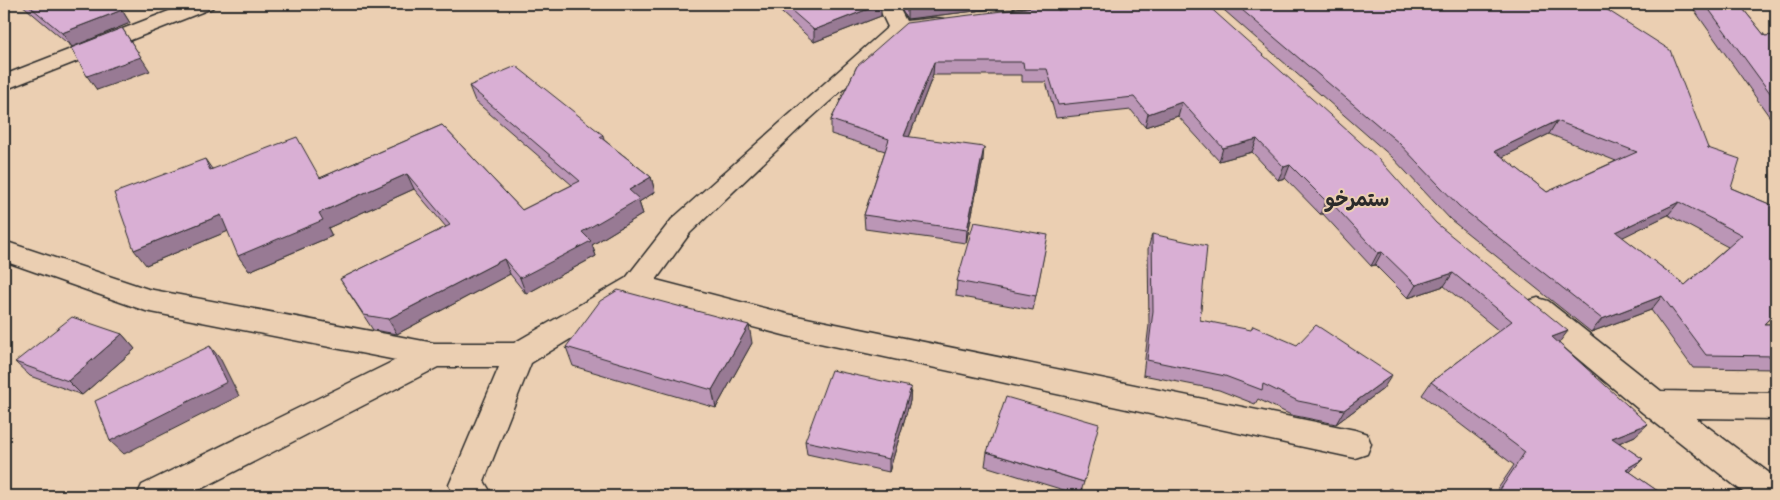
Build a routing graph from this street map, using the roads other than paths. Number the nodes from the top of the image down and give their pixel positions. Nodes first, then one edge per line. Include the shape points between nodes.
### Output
1 (205, 4) edge
2 (887, 4) edge
3 (1151, 4) edge
4 (1002, 15) edge
5 (956, 21) edge
6 (899, 28) junction
7 (4, 83) edge
8 (4, 251) edge
9 (636, 285) junction
10 (1516, 291) edge
11 (434, 355) junction
12 (520, 355) junction
13 (1654, 404) junction
14 (1776, 406) edge
15 (1355, 444) dead end
16 (154, 496) edge
17 (476, 496) edge
18 (1774, 496) edge

1 - 7 street
2 - 6 street
3 - 4 street
5 - 6 street
6 - 9 street via 681,226
8 - 11 street via 146,300
9 - 12 street
9 - 15 street via 786,325
10 - 13 street
11 - 12 street
11 - 16 street
12 - 17 street via 466,486
13 - 14 street
13 - 18 street

